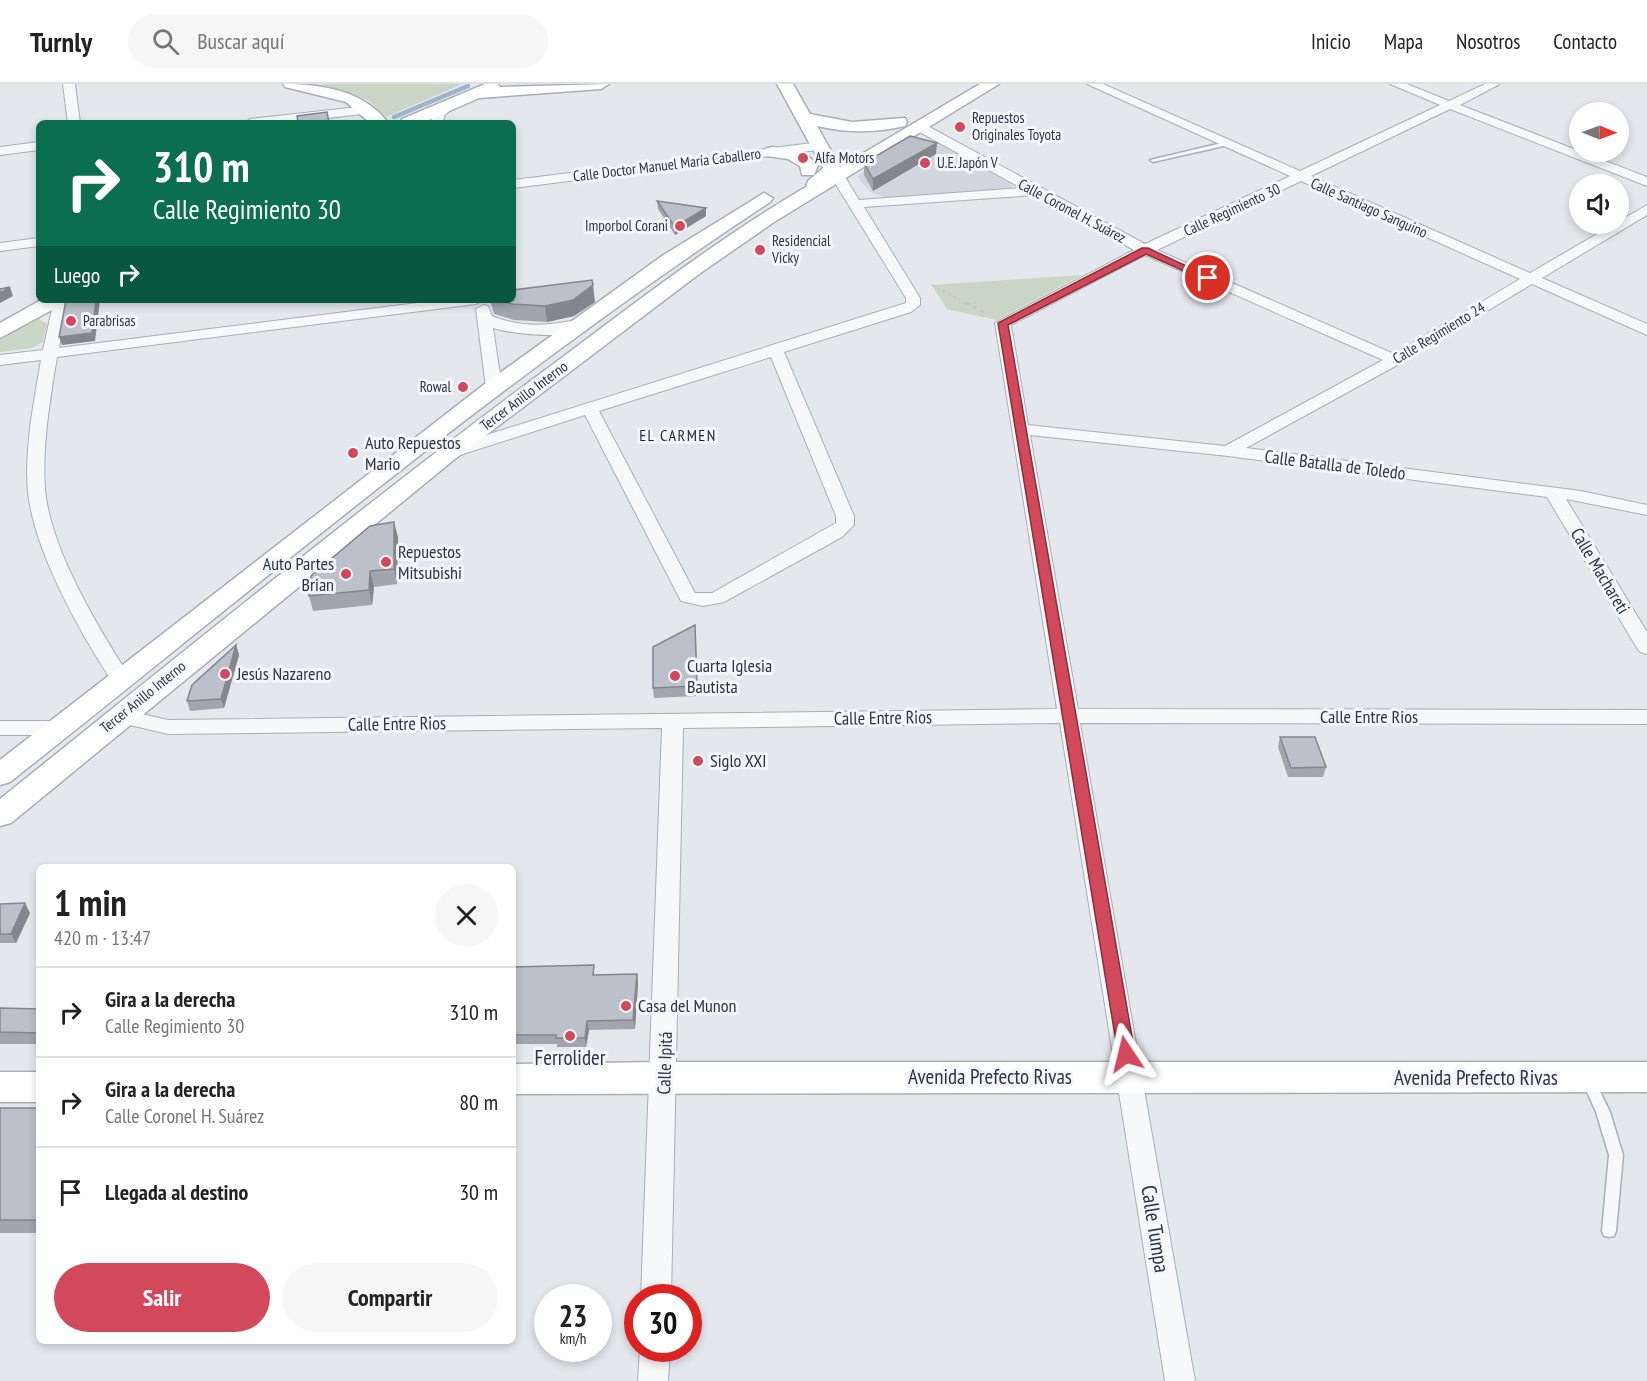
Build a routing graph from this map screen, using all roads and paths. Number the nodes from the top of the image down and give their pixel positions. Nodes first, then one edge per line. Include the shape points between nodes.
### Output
1 (69, 84) edge
2 (291, 84) edge
3 (601, 84) edge
4 (785, 84) edge
5 (962, 84) edge
6 (991, 84) edge
7 (1093, 84) edge
8 (1396, 84) edge
9 (1494, 84) edge
10 (490, 87) edge
11 (450, 104) junction
12 (1449, 105) junction
13 (367, 110) junction
14 (805, 118) junction
15 (74, 120) edge
16 (277, 120) edge
17 (377, 120) edge
18 (415, 120) edge
19 (437, 120) edge
20 (916, 122) junction
21 (1226, 144) junction
22 (36, 146) edge
23 (0, 151) edge
24 (773, 152) joint
25 (830, 159) junction
26 (1153, 160) dead end
27 (1300, 177) junction
28 (1647, 182) edge
29 (516, 184) edge
30 (1034, 191) junction
31 (855, 204) junction
32 (1647, 209) edge
33 (36, 242) edge
34 (0, 247) edge
35 (1145, 250) junction
36 (1530, 279) junction
37 (932, 285) dead end
38 (51, 303) edge
39 (60, 303) edge
40 (452, 303) edge
41 (482, 303) edge
42 (485, 319) junction
43 (1003, 323) junction
44 (581, 324) junction
45 (1647, 330) edge
46 (0, 332) edge
47 (776, 351) junction
48 (48, 354) junction
49 (0, 360) edge
50 (1395, 360) junction
51 (494, 388) junction
52 (590, 409) junction
53 (482, 428) junction
54 (1021, 429) junction
55 (505, 436) junction
56 (1228, 451) junction
57 (448, 453) junction
58 (373, 483) junction
59 (1553, 493) junction
60 (1647, 510) edge
61 (357, 525) junction
62 (287, 549) junction
63 (272, 594) junction
64 (1647, 648) edge
65 (121, 679) junction
66 (120, 716) junction
67 (1069, 716) junction
68 (1647, 717) edge
69 (673, 720) junction
70 (0, 728) edge
71 (58, 728) junction
72 (0, 776) edge
73 (0, 814) edge
74 (665, 1077) junction
75 (1130, 1077) junction
76 (1647, 1077) edge
77 (1587, 1078) junction
78 (516, 1079) edge
79 (0, 1087) edge
80 (36, 1087) edge
81 (1609, 1231) dead end
82 (657, 1284) edge
83 (654, 1362) edge
84 (653, 1381) edge
85 (1180, 1381) edge

1 - 15 street
2 - 13 main road via 344,96
3 - 10 main road
4 - 14 main road
5 - 20 main road, Tercer Anillo Interno
6 - 20 main road, Tercer Anillo Interno
7 - 21 street, Calle Santiago Sanguino
8 - 12 street
9 - 12 street, Calle Regimiento 30
10 - 11 main road
11 - 18 main road
11 - 19 street
12 - 27 street, Calle Regimiento 30
12 - 28 street
13 - 16 street
13 - 17 main road
14 - 20 main road via 855,128
14 - 25 main road
20 - 25 main road, Tercer Anillo Interno
20 - 30 street, Calle Coronel H. Suárez
21 - 26 lane
21 - 27 street, Calle Santiago Sanguino
22 - 23 street
24 - 25 main road via 786,153 809,165
24 - 29 street, Calle Doctor Manuel María Caballero
25 - 31 street
25 - 44 main road, Tercer Anillo Interno via 669,260
25 - 53 main road, Tercer Anillo Interno via 794,202 692,270
27 - 35 street, Calle Regimiento 30
27 - 36 street, Calle Santiago Sanguino
30 - 31 street
30 - 35 street, Calle Coronel H. Suárez
31 - 47 street via 913,298 913,305
32 - 36 street, Calle Regimiento 24
33 - 34 street
35 - 43 street, Calle Regimiento 30
35 - 50 street, Calle Coronel H. Suárez
36 - 45 street, Calle Santiago Sanguino
36 - 50 street, Calle Regimiento 24
37 - 43 path
38 - 46 main road
39 - 48 street
40 - 48 street
41 - 42 street
42 - 44 street via 518,330 550,330
42 - 51 street
43 - 54 street, Calle Tumpa
44 - 51 main road, Tercer Anillo Interno
47 - 52 street
47 - 52 street via 845,516 845,525 717,598 688,597
48 - 49 street
48 - 65 street via 37,496 52,544 106,659
50 - 56 street, Calle Regimiento 24
51 - 58 main road, Tercer Anillo Interno
52 - 55 street
53 - 55 street via 489,435
53 - 57 main road, Tercer Anillo Interno
54 - 56 street, Calle Batalla de Toledo
54 - 67 street, Calle Tumpa
55 - 57 street
56 - 59 street, Calle Batalla de Toledo
57 - 61 main road, Tercer Anillo Interno
58 - 61 main road via 346,516
58 - 62 main road, Tercer Anillo Interno
59 - 60 street, Calle Batalla de Toledo
59 - 64 street, Calle Machareti
61 - 63 main road, Tercer Anillo Interno
62 - 63 main road via 301,558
62 - 65 main road, Tercer Anillo Interno
63 - 66 main road, Tercer Anillo Interno
65 - 71 main road, Tercer Anillo Interno
66 - 69 street, Calle Entre Rios via 168,726
66 - 73 main road, Tercer Anillo Interno
67 - 68 street, Calle Entre Rios
67 - 69 street, Calle Entre Rios
67 - 75 street, Calle Tumpa
69 - 74 street, Calle Ipitá
70 - 71 street
71 - 72 main road, Tercer Anillo Interno
74 - 75 main road, Avenida Prefecto Rivas
74 - 78 main road, Avenida Prefecto Rivas
74 - 82 street, Calle Ipitá
75 - 77 main road, Avenida Prefecto Rivas
75 - 85 street, Calle Tumpa
76 - 77 main road, Avenida Prefecto Rivas
77 - 81 lane via 1604,1112 1616,1155
79 - 80 main road
83 - 84 street

